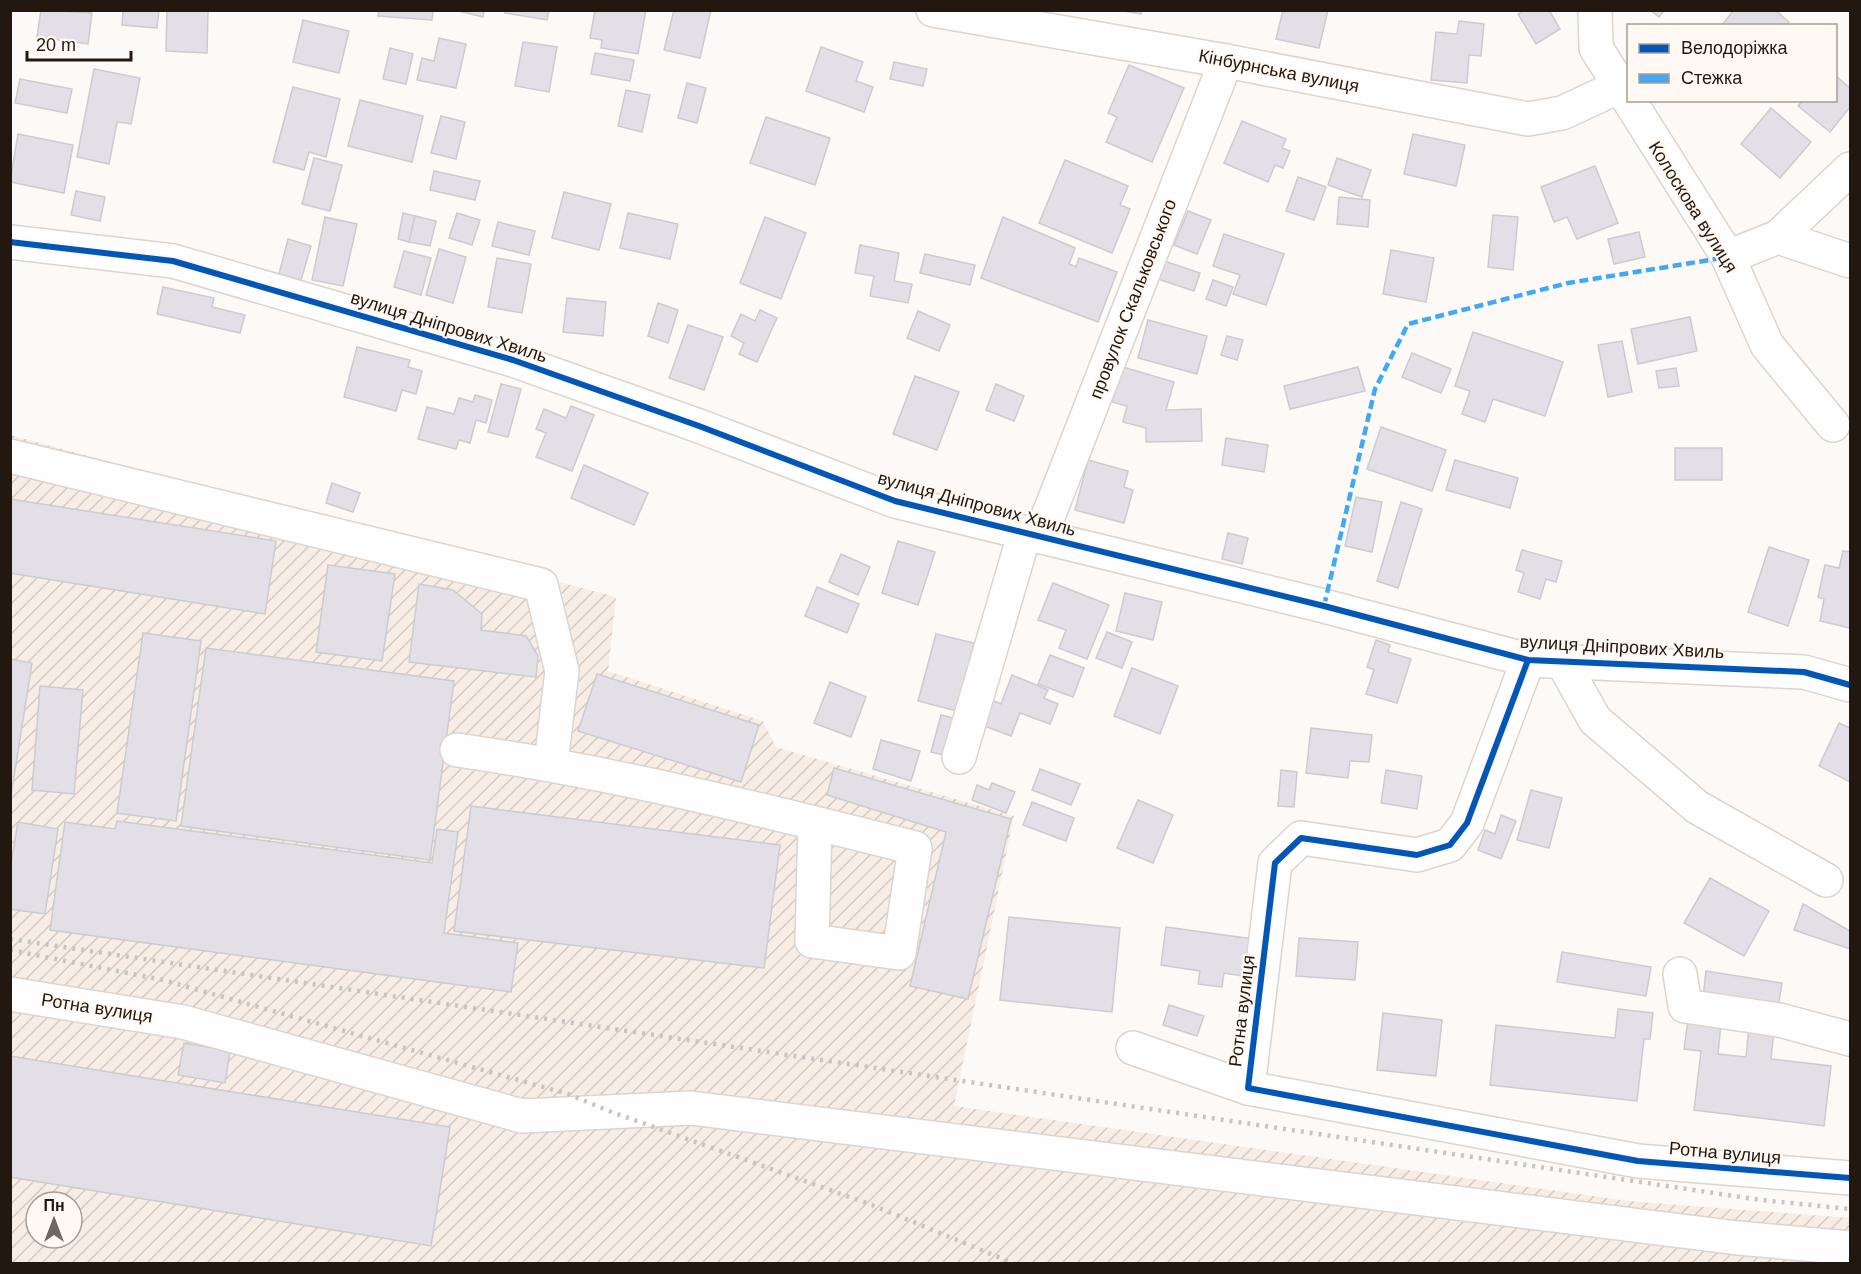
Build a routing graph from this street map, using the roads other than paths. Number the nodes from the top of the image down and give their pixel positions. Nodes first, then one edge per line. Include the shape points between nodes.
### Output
1 (933, 10) edge
2 (1595, 10) edge
3 (1226, 61) junction
4 (1618, 87) junction
5 (1627, 101) edge
6 (1628, 102) edge
7 (1851, 169) edge
8 (1778, 237) junction
9 (10, 242) edge
10 (1728, 257) junction
11 (1851, 261) edge
12 (1833, 425) dead end
13 (10, 456) edge
14 (1032, 535) junction
15 (1527, 660) junction
16 (1562, 662) junction
17 (1851, 685) edge
18 (457, 750) dead end
19 (959, 757) dead end
20 (551, 763) junction
21 (815, 823) junction
22 (1826, 880) dead end
23 (1680, 974) dead end
24 (10, 994) edge
25 (1851, 1039) edge
26 (1133, 1048) dead end
27 (1248, 1088) junction
28 (1851, 1178) edge
29 (1851, 1248) edge

1 - 3 street, Кінбурнська вулиця
2 - 4 street, Колоскова вулиця via 1596,48
3 - 4 street, Кінбурнська вулиця via 1527,119 1562,113
3 - 14 street, провулок Скальковського
4 - 5 street, Колоскова вулиця
6 - 10 street, Колоскова вулиця
7 - 8 street
8 - 10 street
8 - 11 street
9 - 14 street, вулиця Дніпрових Хвиль via 173,261 513,360 895,501
10 - 12 street, Колоскова вулиця via 1767,345
13 - 20 street via 541,585 562,671
14 - 15 street, вулиця Дніпрових Хвиль
14 - 19 street, провулок Скальковського
15 - 16 street, вулиця Дніпрових Хвиль
15 - 27 street, Ротна вулиця via 1467,823 1450,845 1418,855 1301,838 1275,863
16 - 17 street, вулиця Дніпрових Хвиль via 1804,672
16 - 22 street via 1595,720 1696,807
18 - 20 street
20 - 21 street
21 - 21 street via 915,848 898,953 812,941
23 - 25 street via 1685,1006 1779,1020
24 - 29 street, Ротна вулиця via 183,1022 522,1116 691,1108 1714,1235
26 - 27 street
27 - 28 street, Ротна вулиця via 1638,1161

